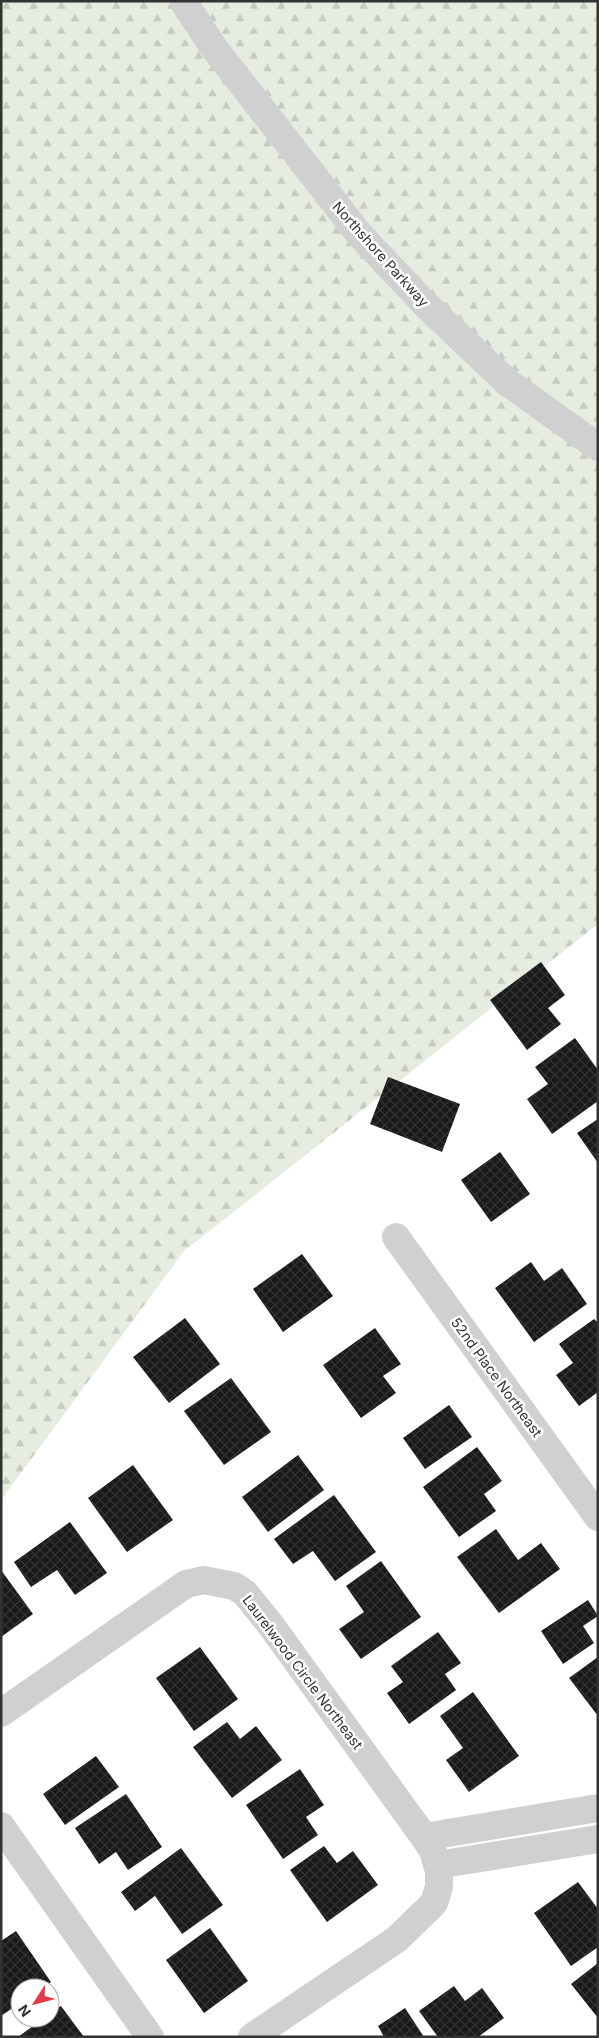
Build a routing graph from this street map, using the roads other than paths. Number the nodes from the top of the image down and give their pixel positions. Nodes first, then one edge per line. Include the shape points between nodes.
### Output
1 (183, 1) edge
2 (598, 447) edge
3 (396, 1237) dead end
4 (598, 1517) edge
5 (1, 1714) edge
6 (598, 1808) edge
7 (1, 1826) edge
8 (424, 1837) junction
9 (598, 1838) edge
10 (437, 1865) junction
11 (150, 2037) edge
12 (252, 2037) edge

1 - 2 street, Northshore Parkway via 214,48 359,234 426,306 507,382
3 - 4 street, 52nd Place Northeast
5 - 8 street, Laurelwood Circle Northeast via 186,1584 204,1580 234,1586 245,1593 270,1624
6 - 8 street
7 - 11 street
8 - 10 street, Laurelwood Circle Northeast
9 - 10 street
10 - 12 street, Laurelwood Circle Northeast via 439,1887 434,1904 397,1938

